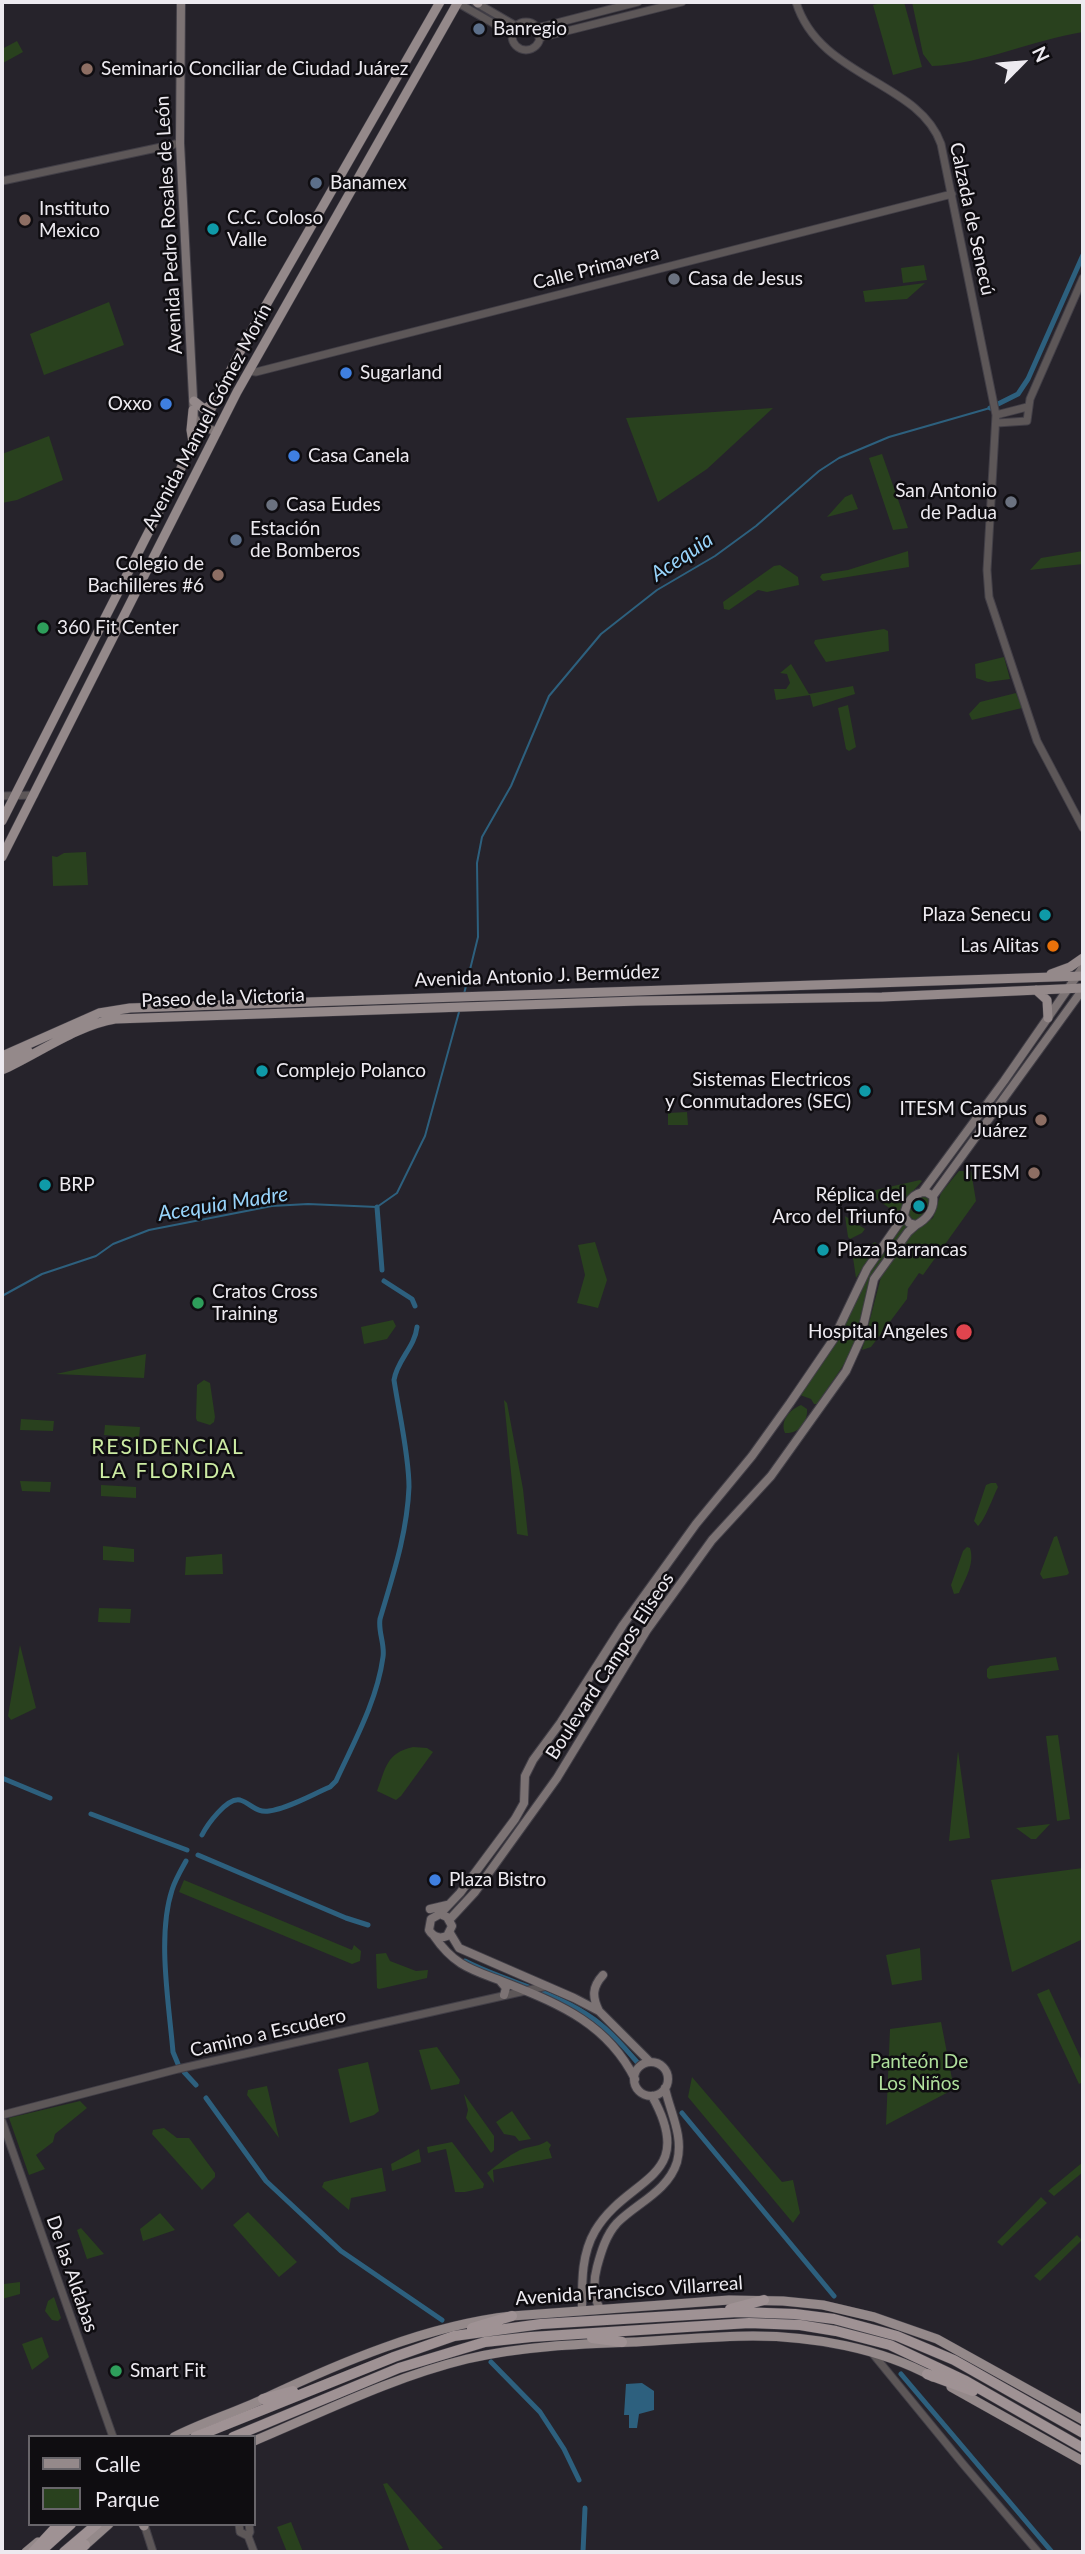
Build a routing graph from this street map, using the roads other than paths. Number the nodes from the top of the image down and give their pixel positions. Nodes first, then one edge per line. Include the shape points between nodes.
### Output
1 (181, 2) edge
2 (440, 2) edge
3 (458, 2) edge
4 (476, 2) edge
5 (637, 2) edge
6 (682, 2) edge
7 (796, 2) edge
8 (639, 12) junction
9 (569, 20) junction
10 (537, 28) junction
11 (514, 30) junction
12 (571, 30) junction
13 (540, 38) junction
14 (180, 143) junction
15 (2, 181) edge
16 (952, 194) junction
17 (316, 220) junction
18 (328, 232) junction
19 (307, 237) junction
20 (318, 249) junction
21 (1083, 278) edge
22 (249, 371) junction
23 (213, 404) junction
24 (193, 405) junction
25 (1027, 407) junction
26 (997, 419) junction
27 (202, 426) junction
28 (217, 432) junction
29 (194, 443) junction
30 (106, 615) junction
31 (118, 628) junction
32 (99, 631) junction
33 (110, 644) junction
34 (34, 795) junction
35 (2, 796) edge
36 (14, 797) junction
37 (2, 815) edge
38 (1083, 828) edge
39 (2, 857) edge
40 (1083, 958) edge
41 (1083, 967) edge
42 (1080, 976) edge
43 (1042, 977) junction
44 (792, 985) junction
45 (1069, 988) junction
46 (1083, 988) edge
47 (1035, 989) junction
48 (792, 998) junction
49 (461, 1008) joint
50 (1048, 1018) junction
51 (39, 1040) junction
52 (2, 1056) edge
53 (2, 1063) edge
54 (2, 1073) edge
55 (1009, 1074) junction
56 (1018, 1080) junction
57 (923, 1191) junction
58 (933, 1196) junction
59 (904, 1216) junction
60 (916, 1225) junction
61 (453, 1902) junction
62 (430, 1909) dead end
63 (440, 1914) junction
64 (450, 1919) junction
65 (450, 1933) junction
66 (434, 1936) junction
67 (603, 1975) dead end
68 (499, 1980) junction
69 (544, 1987) junction
70 (528, 1990) junction
71 (504, 1995) junction
72 (599, 2011) junction
73 (650, 2062) junction
74 (635, 2079) junction
75 (665, 2088) junction
76 (652, 2096) junction
77 (2, 2115) edge
78 (2, 2121) edge
79 (764, 2300) junction
80 (600, 2309) junction
81 (582, 2310) junction
82 (702, 2315) junction
83 (512, 2316) junction
84 (564, 2335) junction
85 (454, 2336) junction
86 (622, 2342) junction
87 (873, 2354) junction
88 (927, 2374) junction
89 (338, 2379) junction
90 (994, 2397) junction
91 (263, 2399) junction
92 (1083, 2420) edge
93 (1083, 2433) edge
94 (112, 2435) edge
95 (178, 2435) edge
96 (200, 2435) edge
97 (239, 2435) edge
98 (256, 2440) edge
99 (1083, 2448) edge
100 (1083, 2461) edge
101 (56, 2526) edge
102 (56, 2526) edge
103 (69, 2526) edge
104 (95, 2526) edge
105 (107, 2526) edge
106 (144, 2526) edge
107 (239, 2526) edge
108 (249, 2526) edge
109 (247, 2536) junction
110 (79, 2550) edge
111 (26, 2552) edge
112 (33, 2552) edge
113 (40, 2552) edge
114 (64, 2552) edge
115 (153, 2552) edge
116 (254, 2552) edge
117 (1038, 2552) edge

1 - 14 main road, Avenida Pedro Rosales de León
2 - 17 main road, Avenida Manuel Gómez Morín
3 - 11 street
3 - 18 main road, Avenida Manuel Gómez Morín
4 - 11 street
5 - 8 street
5 - 9 street
6 - 8 street
7 - 16 street, Calzada de Senecú via 820,43 933,125
8 - 12 street
9 - 10 street
9 - 12 street
10 - 11 street via 527,22
10 - 13 street
11 - 13 street via 515,45 523,49 534,47
12 - 13 street
14 - 15 street
14 - 24 main road, Avenida Pedro Rosales de León
16 - 22 street, Calle Primavera
16 - 26 street, Calzada de Senecú
17 - 18 main road via 318,231
17 - 19 main road, Avenida Manuel Gómez Morín
18 - 20 main road, Avenida Manuel Gómez Morín
19 - 20 main road
19 - 23 main road, Avenida Manuel Gómez Morín
20 - 22 main road, Avenida Manuel Gómez Morín
21 - 25 street
22 - 28 main road, Avenida Manuel Gómez Morín
23 - 24 main road
23 - 27 main road, Avenida Manuel Gómez Morín
24 - 27 main road, Avenida Pedro Rosales de León via 195,420
24 - 29 main road
25 - 26 street
25 - 26 street via 1027,421
26 - 38 street, Calzada de Senecú via 987,559 989,597 1037,741
27 - 28 main road
27 - 29 main road, Avenida Manuel Gómez Morín
28 - 31 main road, Avenida Manuel Gómez Morín
29 - 30 main road, Avenida Manuel Gómez Morín
30 - 31 main road via 111,626
30 - 32 main road, Avenida Manuel Gómez Morín
31 - 33 main road, Avenida Manuel Gómez Morín
32 - 33 main road
32 - 36 main road, Avenida Manuel Gómez Morín
33 - 34 main road, Avenida Manuel Gómez Morín
34 - 36 street
34 - 39 main road, Avenida Manuel Gómez Morín
35 - 36 street
36 - 37 main road, Avenida Manuel Gómez Morín
40 - 43 main road
41 - 42 main road
42 - 43 main road, Avenida Antonio J. Bermúdez
42 - 45 main road
43 - 44 main road, Avenida Antonio J. Bermúdez
44 - 48 main road
44 - 51 main road, Avenida Antonio J. Bermúdez via 115,1009
45 - 46 main road, Avenida Antonio J. Bermúdez
45 - 47 main road, Avenida Antonio J. Bermúdez
45 - 50 main road
46 - 56 main road
47 - 48 main road, Avenida Antonio J. Bermúdez
47 - 50 main road via 1047,1000
48 - 49 main road, Avenida Antonio J. Bermúdez
49 - 54 main road, Paseo de la Victoria via 109,1020
50 - 55 main road
51 - 52 main road, Avenida Antonio J. Bermúdez
51 - 53 main road via 30,1050
55 - 56 main road
55 - 57 main road
56 - 58 main road
57 - 58 main road
57 - 59 main road via 909,1201
58 - 60 main road via 932,1209
59 - 60 main road
59 - 61 main road, Boulevard Campos Eliseos via 867,1269 836,1335 774,1426 623,1625 529,1766 524,1803
60 - 64 main road, Boulevard Campos Eliseos via 874,1279 858,1348 846,1371 771,1476 712,1540 647,1630 557,1778 475,1892
61 - 62 main road
61 - 63 main road, Boulevard Campos Eliseos
63 - 64 main road
63 - 66 main road via 429,1923
64 - 65 main road
65 - 66 main road
65 - 69 main road via 459,1948
66 - 68 main road via 453,1960
67 - 72 main road via 593,1991
68 - 70 main road
68 - 71 main road via 506,1988
69 - 70 street, Camino a Escudero
69 - 72 main road
70 - 71 street, Camino a Escudero
70 - 74 main road via 599,2030
71 - 77 street, Camino a Escudero via 178,2069
72 - 73 main road
73 - 74 main road via 639,2068
73 - 75 main road via 665,2071
74 - 76 main road via 639,2091
75 - 76 main road
75 - 80 main road via 679,2143 676,2165 667,2181 617,2223 606,2239 594,2284
76 - 81 main road via 666,2128 667,2152 654,2175 595,2231 585,2259
78 - 94 street, De las Aldabas
79 - 80 main road, Avenida Francisco Villarreal
79 - 82 highway
79 - 92 main road, Avenida Francisco Villarreal via 841,2308 912,2329 954,2347
80 - 81 main road, Avenida Francisco Villarreal
81 - 83 main road, Avenida Francisco Villarreal
82 - 85 highway, Avenida Francisco Villarreal via 541,2324
82 - 93 highway, Avenida Francisco Villarreal via 795,2314 888,2333 954,2360
83 - 85 highway
83 - 91 main road, Avenida Francisco Villarreal via 479,2320 403,2342
84 - 86 highway
84 - 90 highway, Avenida Francisco Villarreal via 731,2323 800,2325 890,2345
84 - 97 highway, Avenida Francisco Villarreal via 500,2340 432,2356
85 - 89 highway, Avenida Francisco Villarreal
86 - 87 main road via 766,2336
86 - 98 main road via 466,2359 360,2396
87 - 88 main road
87 - 117 street
88 - 90 highway
88 - 100 main road
89 - 91 highway
89 - 96 highway, Avenida Francisco Villarreal
90 - 99 highway, Avenida Francisco Villarreal
91 - 95 main road, Avenida Francisco Villarreal
101 - 111 main road
102 - 112 highway
103 - 113 highway
104 - 114 highway
105 - 110 main road
106 - 115 street
107 - 109 street via 241,2534
108 - 109 street
109 - 116 street

